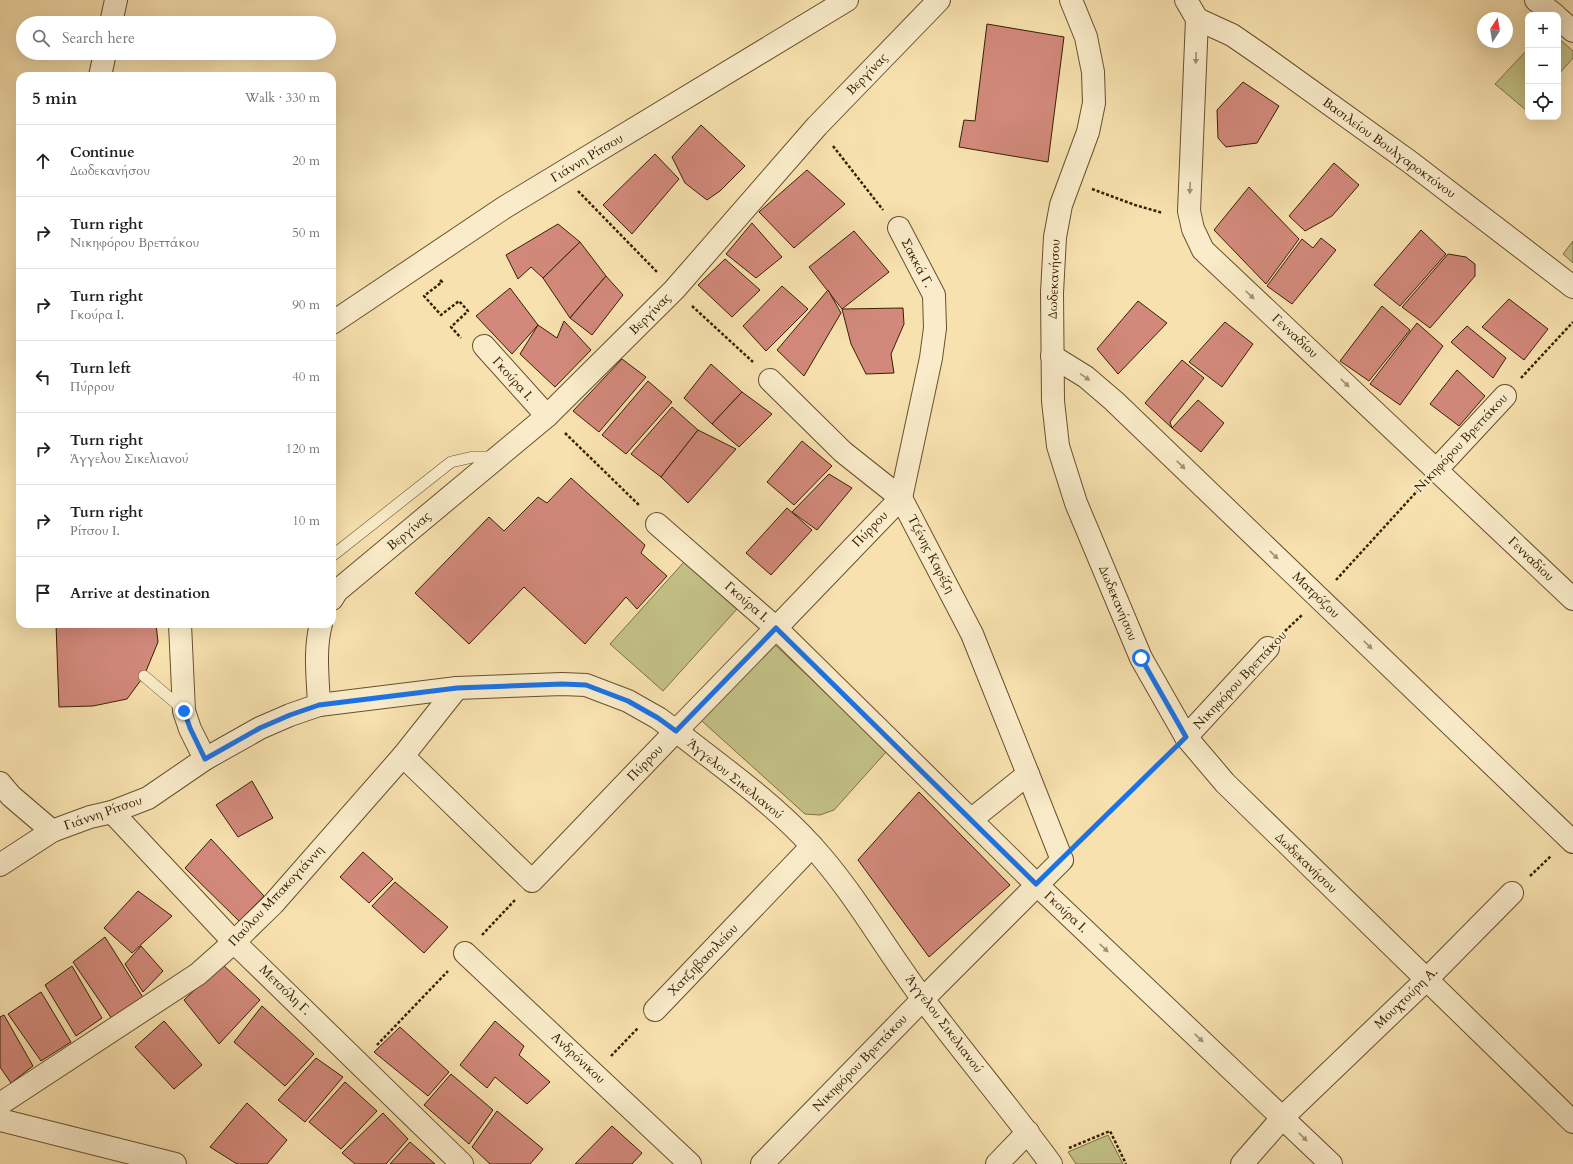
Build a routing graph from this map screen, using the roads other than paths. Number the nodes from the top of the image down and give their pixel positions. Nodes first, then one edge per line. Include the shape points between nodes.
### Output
1 (116, 0) edge
2 (847, 0) edge
3 (939, 0) edge
4 (1072, 0) edge
5 (1186, 0) edge
6 (1536, 0) edge
7 (1551, 12) edge
8 (113, 16) edge
9 (1197, 19) junction
10 (1561, 21) edge
11 (1573, 31) edge
12 (103, 60) edge
13 (101, 72) edge
14 (899, 228) road end
15 (1573, 287) edge
16 (336, 320) edge
17 (484, 346) road end
18 (1052, 356) junction
19 (770, 380) dead end
20 (1505, 396) road end
21 (547, 416) junction
22 (497, 457) junction
23 (1437, 469) junction
24 (901, 498) junction
25 (658, 524) road end
26 (336, 553) edge
27 (336, 593) edge
28 (1573, 599) edge
29 (180, 628) edge
30 (317, 628) edge
31 (776, 628) junction
32 (1268, 648) road end
33 (144, 676) dead end
34 (457, 688) junction
35 (319, 705) junction
36 (184, 711) junction
37 (676, 731) junction
38 (1186, 737) junction
39 (403, 756) junction
40 (205, 759) junction
41 (1028, 774) junction
42 (0, 783) edge
43 (112, 812) junction
44 (972, 819) junction
45 (52, 830) junction
46 (1572, 838) edge
47 (812, 846) junction
48 (1062, 860) joint
49 (0, 864) edge
50 (1036, 884) junction
51 (1512, 893) road end
52 (234, 942) junction
53 (465, 953) dead end
54 (1426, 980) junction
55 (923, 999) junction
56 (655, 1010) road end
57 (0, 1104) edge
58 (1283, 1117) junction
59 (0, 1120) edge
60 (1573, 1122) edge
61 (1028, 1132) junction
62 (1049, 1161) edge
63 (175, 1164) edge
64 (462, 1164) edge
65 (690, 1164) edge
66 (762, 1164) edge
67 (997, 1164) edge
68 (1242, 1164) edge
69 (1331, 1164) edge

1 - 8 street
2 - 16 street, Γιάννη Ρίτσου via 505,207
3 - 21 street, Βεργίνας via 818,126 674,290
4 - 18 street, Δωδεκανήσου via 1086,37 1093,72 1094,103 1088,132 1061,205 1055,236
5 - 9 street
6 - 7 street
9 - 15 street, Βασιλείου Βουλγαροκτόνου via 1232,34 1264,56 1410,162
9 -> 23 street, Γενναδίου via 1189,211 1193,229 1203,250
10 - 11 street
12 - 13 street
14 - 24 street, Σακκά Γ. via 934,295 935,328
17 - 21 street, Γκούρα Ι.
18 - 38 street, Δωδεκανήσου via 1058,446 1076,502 1141,658
18 -> 46 street, Ματρόζου via 1086,376 1114,401
19 - 24 street, Τζένης Καρέζη via 843,452
20 - 23 street, Νικηφόρου Βρεττάκου
21 - 22 street, Βεργίνας
22 - 26 lane via 473,457 452,462
22 - 27 street, Βεργίνας
23 - 28 street, Γενναδίου
24 - 31 street, Πύρρου
24 - 41 street, Τζένης Καρέζη via 972,634
25 - 31 street, Γκούρα Ι.
29 - 36 street
30 - 35 street
31 - 37 street, Πύρρου
31 - 44 street, Γκούρα Ι.
32 - 38 street, Νικηφόρου Βρεττάκου
33 - 36 lane
34 - 35 street, Άγγελου Σικελιανού
34 - 37 street, Άγγελου Σικελιανού via 586,685 628,701
34 - 39 street, Παύλου Μπακογιάννη
35 - 40 street, Άγγελου Σικελιανού via 260,728
36 - 40 street
37 - 39 street, Πύρρου via 532,882
37 - 47 street, Άγγελου Σικελιανού via 789,823
38 - 54 street, Δωδεκανήσου via 1224,783
39 - 52 street, Παύλου Μπακογιάννη via 273,904
40 - 43 street, Γιάννη Ρίτσου via 148,798
41 - 44 street
41 - 48 street, Τζένης Καρέζη
42 - 45 street via 10,796
43 - 45 street, Γιάννη Ρίτσου
43 - 52 street, Μετσόλη Γ.
44 - 50 street, Γκούρα Ι.
45 - 49 street, Γιάννη Ρίτσου
47 - 55 street, Άγγελου Σικελιανού via 852,896
47 - 56 street, Χατζηβασιλείου
48 - 50 street, Νικηφόρου Βρεττάκου
50 - 55 street, Νικηφόρου Βρεττάκου
50 -> 58 street, Γκούρα Ι.
51 - 54 street, Μουχτούρη Α.
52 - 57 street, Παύλου Μπακογιάννη via 198,974
52 - 64 street, Μετσόλη Γ.
53 - 65 street, Ανδρόνικου
54 - 58 street, Μουχτούρη Α.
54 - 60 street, Δωδεκανήσου
55 - 61 street, Άγγελου Σικελιανού
55 - 66 street, Νικηφόρου Βρεττάκου
58 - 68 street, Μουχτούρη Α.
58 -> 69 street, Γκούρα Ι.
59 - 63 street
61 - 62 street, Άγγελου Σικελιανού
61 - 67 street

